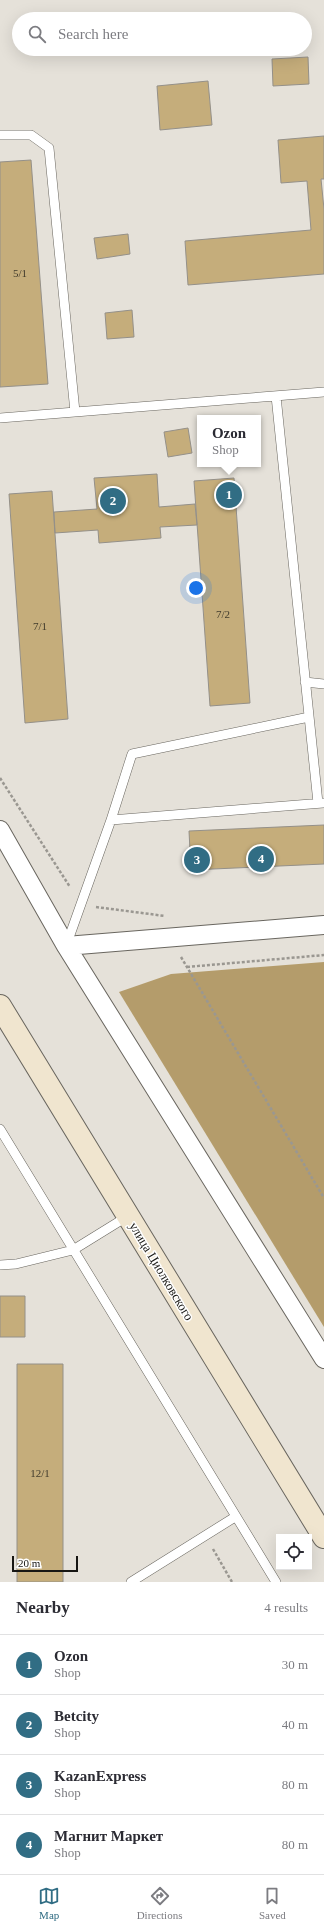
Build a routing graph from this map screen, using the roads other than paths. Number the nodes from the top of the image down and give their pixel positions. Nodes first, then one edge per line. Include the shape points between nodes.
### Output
1 (0, 135) edge
2 (324, 392) edge
3 (276, 396) junction
4 (75, 412) junction
5 (0, 418) edge
6 (305, 682) junction
7 (324, 684) edge
8 (309, 717) junction
9 (321, 803) edge
10 (111, 820) junction
11 (0, 830) edge
12 (324, 925) edge
13 (66, 946) junction
14 (0, 1006) edge
15 (0, 1129) edge
16 (128, 1216) junction
17 (73, 1250) junction
18 (0, 1265) edge
19 (324, 1359) edge
20 (235, 1516) junction
21 (324, 1536) edge
22 (131, 1582) edge
23 (276, 1582) edge

1 - 4 lane via 31,135 49,148
2 - 3 lane
3 - 4 lane
3 - 6 lane
4 - 5 lane
6 - 7 lane
6 - 8 lane
8 - 9 lane
8 - 10 lane via 132,754
9 - 10 lane
10 - 13 lane
11 - 13 street
12 - 13 street
13 - 19 street
14 - 16 main road, улица Циолковского
15 - 17 lane
16 - 17 lane
16 - 21 main road, улица Циолковского
17 - 18 lane via 16,1264
17 - 20 lane
20 - 22 lane
20 - 23 lane

